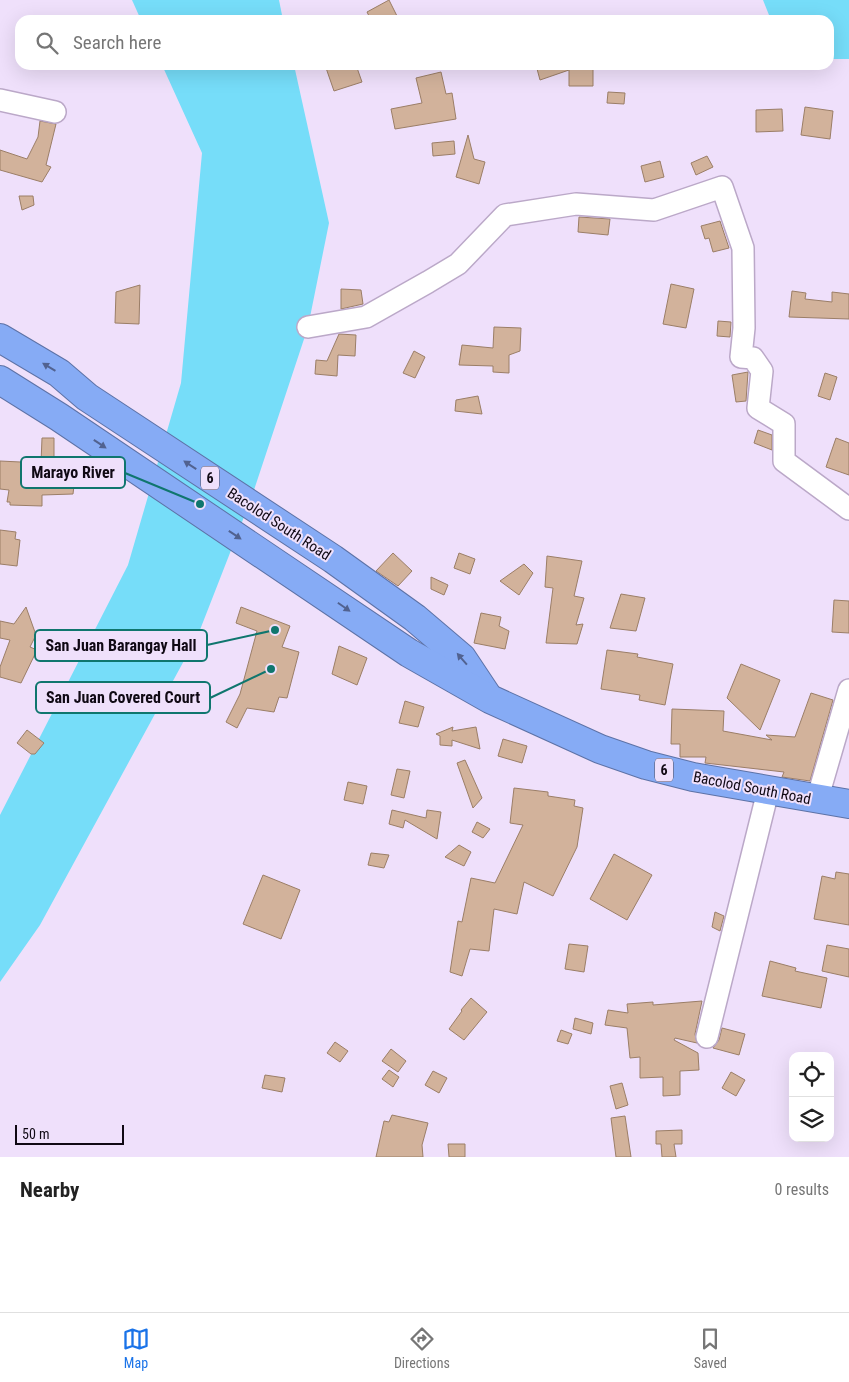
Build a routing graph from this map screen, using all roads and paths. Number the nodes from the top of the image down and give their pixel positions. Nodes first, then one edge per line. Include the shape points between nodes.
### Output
1 (0, 100) edge
2 (55, 112) dead end
3 (308, 327) dead end
4 (0, 338) edge
5 (0, 380) edge
6 (849, 510) edge
7 (849, 690) edge
8 (490, 699) junction
9 (768, 791) junction
10 (817, 800) junction
11 (849, 804) edge
12 (708, 1038) dead end

1 - 2 street
3 - 6 street via 366,317 428,282 458,264 504,215 576,204 654,210 722,187 743,248 741,357 753,358 762,371 758,408 784,424 784,461
8 -> 4 highway, Bacolod South Road / 6 via 462,658 415,618 333,559 87,398 59,373
5 -> 8 highway, Bacolod South Road / 6 via 409,653
7 - 10 street
8 - 9 highway, Bacolod South Road / 6 via 600,749 646,766
9 - 10 highway, Bacolod South Road / 6
9 - 12 street
10 - 11 highway, Bacolod South Road / 6

